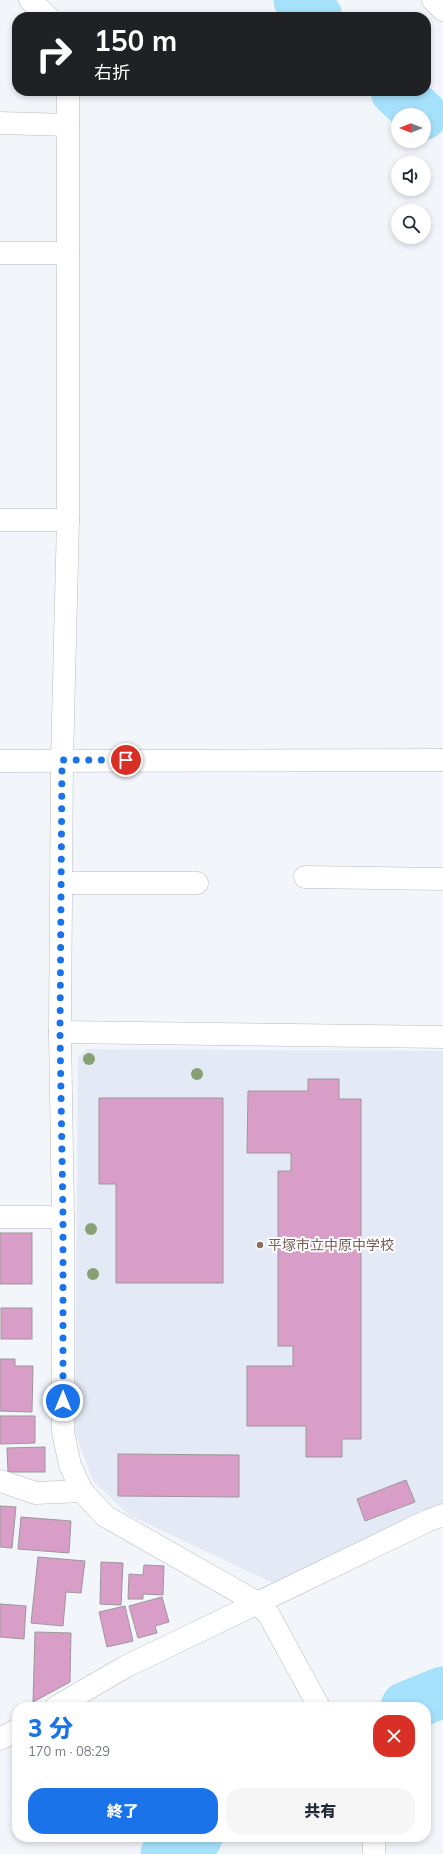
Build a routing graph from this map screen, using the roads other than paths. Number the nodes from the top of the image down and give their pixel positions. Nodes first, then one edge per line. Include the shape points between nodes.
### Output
1 (30, 0) edge
2 (48, 0) edge
3 (433, 0) edge
4 (443, 10) edge
5 (43, 12) edge
6 (54, 12) edge
7 (68, 96) edge
8 (0, 123) edge
9 (68, 125) junction
10 (0, 253) edge
11 (68, 253) junction
12 (0, 520) edge
13 (68, 520) junction
14 (0, 760) edge
15 (62, 760) junction
16 (443, 760) edge
17 (305, 877) dead end
18 (443, 879) edge
19 (62, 883) junction
20 (197, 883) dead end
21 (60, 1032) junction
22 (443, 1037) edge
23 (0, 1217) edge
24 (63, 1217) junction
25 (0, 1481) edge
26 (82, 1491) junction
27 (443, 1516) edge
28 (264, 1609) junction
29 (65, 1702) edge
30 (316, 1702) edge
31 (12, 1733) edge
32 (0, 1739) edge
33 (374, 1842) edge
34 (374, 1854) edge

1 - 5 street
2 - 6 street
3 - 4 street
7 - 9 street
8 - 9 street
9 - 11 street
10 - 11 street
11 - 13 street
12 - 13 street
13 - 15 street
14 - 15 street
15 - 16 street
15 - 19 street
17 - 18 street
19 - 20 street
19 - 21 street
21 - 22 street
21 - 24 street
23 - 24 street
24 - 26 street via 63,1432 70,1465
25 - 26 street via 36,1493
26 - 28 street via 105,1516
27 - 28 street via 427,1521
28 - 29 street via 125,1667
28 - 30 street
31 - 32 street
33 - 34 street

